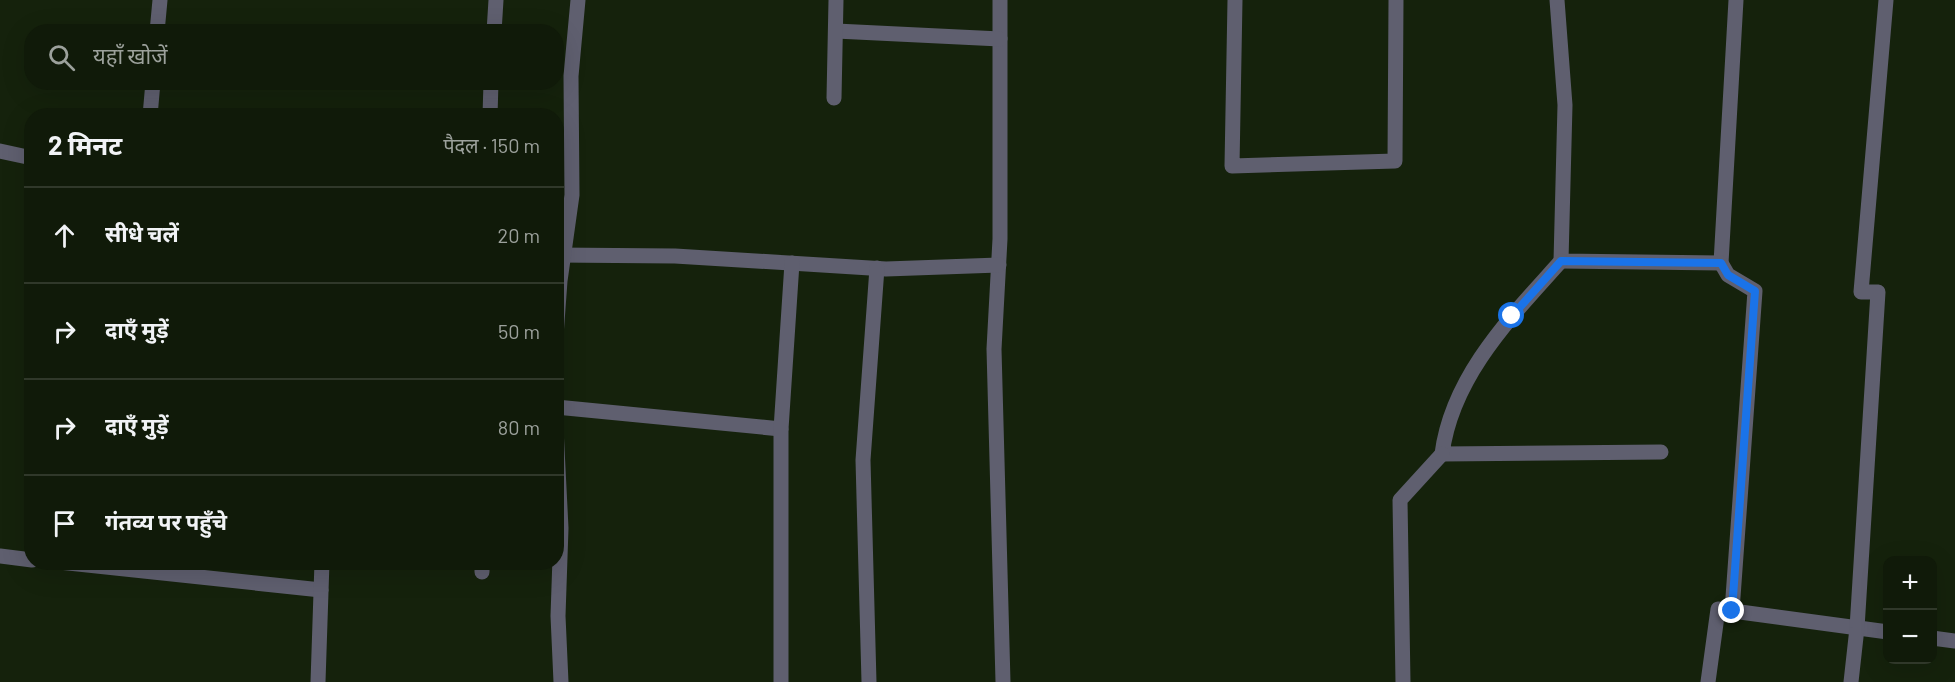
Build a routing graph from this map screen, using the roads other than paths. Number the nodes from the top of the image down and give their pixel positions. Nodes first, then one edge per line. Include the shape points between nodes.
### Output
1 (160, 0) edge
2 (496, 0) edge
3 (578, 0) edge
4 (836, 0) edge
5 (1000, 0) edge
6 (1235, 0) edge
7 (1396, 0) edge
8 (1557, 0) edge
9 (1736, 0) edge
10 (1886, 0) edge
11 (158, 24) edge
12 (494, 24) edge
13 (836, 30) junction
14 (1000, 39) junction
15 (152, 90) edge
16 (491, 90) edge
17 (834, 98) dead end
18 (151, 108) edge
19 (489, 108) edge
20 (0, 151) edge
21 (24, 156) edge
22 (564, 237) edge
23 (564, 255) edge
24 (1561, 261) junction
25 (792, 263) junction
26 (1721, 263) junction
27 (999, 265) junction
28 (877, 268) junction
29 (564, 408) edge
30 (781, 429) junction
31 (1661, 452) dead end
32 (1442, 454) junction
33 (0, 556) edge
34 (24, 559) edge
35 (134, 570) edge
36 (322, 570) edge
37 (560, 570) edge
38 (321, 590) junction
39 (1732, 611) junction
40 (1857, 628) junction
41 (1883, 631) edge
42 (1937, 639) edge
43 (1955, 641) edge
44 (318, 682) edge
45 (561, 682) edge
46 (782, 682) edge
47 (869, 682) edge
48 (1003, 682) edge
49 (1403, 682) edge
50 (1708, 682) edge
51 (1851, 682) edge

1 - 11 street
2 - 12 street
3 - 22 street via 571,76 573,195
4 - 13 street
5 - 14 street
6 - 7 street via 1232,166 1395,161
8 - 24 street via 1565,105
9 - 26 street
10 - 40 street via 1861,292 1878,292
13 - 14 street
13 - 17 street
14 - 27 street
15 - 18 street
16 - 19 street
20 - 21 street
23 - 25 street
24 - 26 street
24 - 32 street via 1512,316 1472,370 1448,418
25 - 28 street
25 - 30 street
26 - 39 street via 1728,275 1755,291
27 - 28 street
27 - 48 street via 994,349
28 - 47 street via 863,460
29 - 30 street
30 - 46 street
31 - 32 street
32 - 49 street via 1401,500
33 - 34 street
35 - 38 street
36 - 38 street
37 - 45 street
38 - 44 street
39 - 40 street
39 - 50 street via 1718,609
40 - 41 street
40 - 51 street
42 - 43 street

